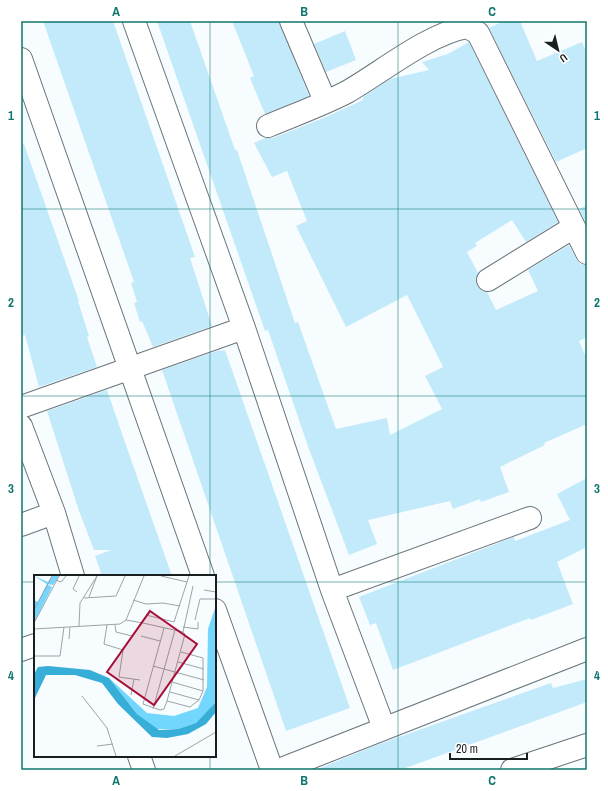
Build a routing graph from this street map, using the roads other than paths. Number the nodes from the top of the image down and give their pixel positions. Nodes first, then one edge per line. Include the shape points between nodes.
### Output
1 (134, 21) edge
2 (291, 21) edge
3 (21, 59) edge
4 (325, 101) junction
5 (268, 126) dead end
6 (574, 228) junction
7 (587, 252) edge
8 (488, 280) dead end
9 (244, 328) junction
10 (129, 369) junction
11 (21, 407) edge
12 (21, 426) edge
13 (54, 513) junction
14 (530, 518) dead end
15 (21, 525) edge
16 (73, 575) edge
17 (203, 575) edge
18 (332, 590) junction
19 (216, 613) edge
20 (34, 645) edge
21 (587, 649) edge
22 (21, 650) edge
23 (384, 728) junction
24 (587, 745) edge
25 (139, 757) edge
26 (144, 770) edge
27 (272, 770) edge
28 (279, 770) edge
29 (512, 770) edge

1 - 9 street
2 - 4 street
3 - 10 street
4 - 5 street
4 - 6 street via 346,92 406,54 467,26 478,33
6 - 7 street
6 - 8 street
9 - 10 street
9 - 18 street
10 - 11 street
10 - 17 street
12 - 13 street
13 - 15 street
13 - 16 street
14 - 18 street
18 - 23 street
19 - 27 street
20 - 22 street
21 - 23 street
23 - 28 street
24 - 29 street
25 - 26 street

